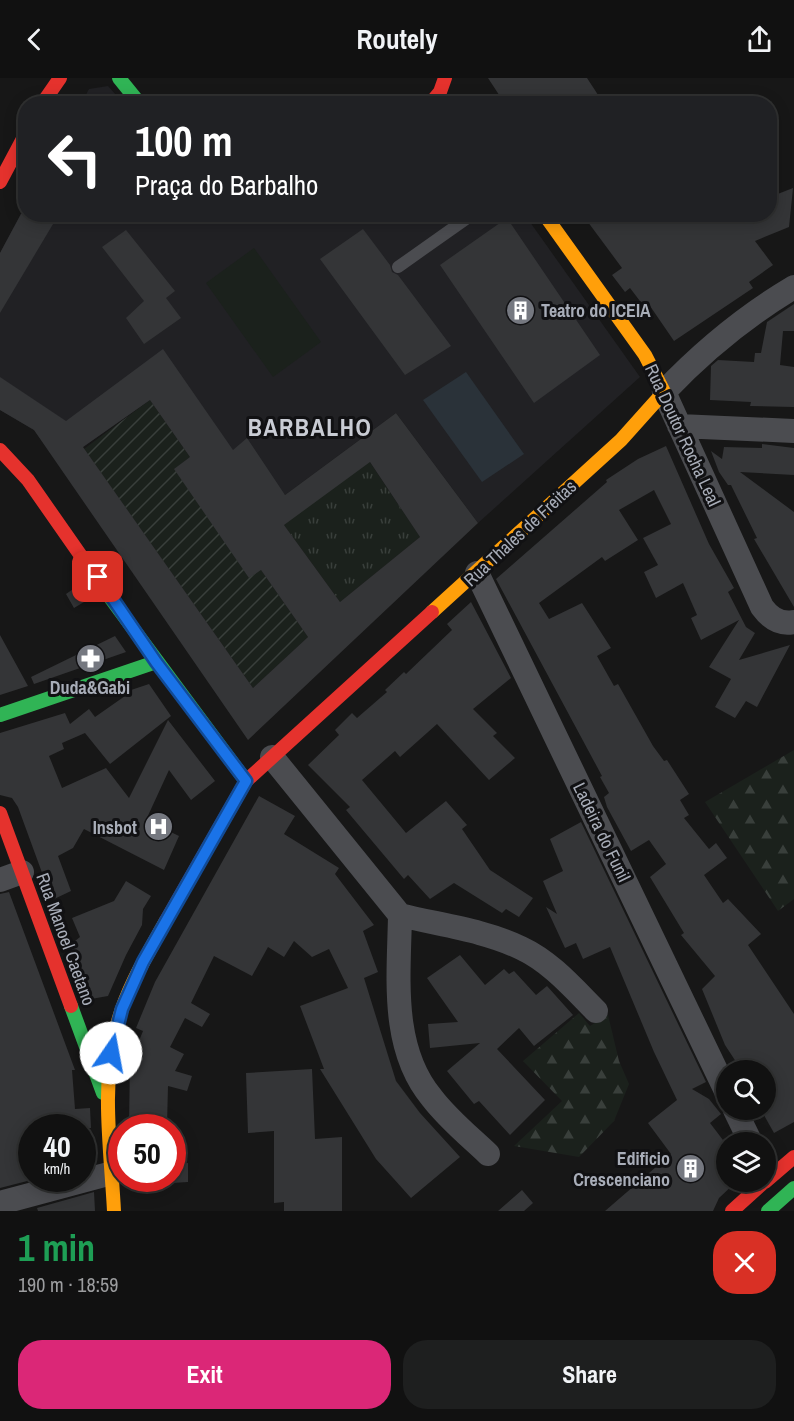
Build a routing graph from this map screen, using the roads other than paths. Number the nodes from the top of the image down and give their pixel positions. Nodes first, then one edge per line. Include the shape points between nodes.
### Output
1 (60, 78) edge
2 (119, 78) edge
3 (445, 78) edge
4 (440, 92) junction
5 (48, 96) edge
6 (134, 96) edge
7 (437, 96) edge
8 (447, 96) edge
9 (18, 148) edge
10 (0, 182) edge
11 (462, 222) edge
12 (550, 222) edge
13 (398, 267) dead end
14 (794, 287) edge
15 (664, 392) junction
16 (679, 426) junction
17 (794, 431) edge
18 (0, 450) edge
19 (477, 573) junction
20 (794, 622) edge
21 (156, 662) junction
22 (0, 715) edge
23 (272, 757) junction
24 (246, 781) junction
25 (0, 813) edge
26 (11, 876) edge
27 (400, 915) junction
28 (143, 962) junction
29 (128, 968) dead end
30 (122, 1009) junction
31 (596, 1011) dead end
32 (89, 1020) junction
33 (716, 1069) edge
34 (109, 1112) joint
35 (488, 1154) dead end
36 (794, 1157) edge
37 (776, 1171) edge
38 (108, 1174) edge
39 (794, 1188) edge
40 (113, 1192) edge
41 (752, 1192) edge
42 (0, 1203) edge
43 (114, 1211) edge
44 (732, 1211) edge
45 (768, 1211) edge

1 - 5 street
2 - 6 street
3 - 4 street
4 - 7 street
4 - 8 street
9 - 10 street
11 - 13 lane
12 - 15 street, Rua Doutor Rocha Leal via 645,355
14 - 15 street, Rua Thales de Freitas via 693,362
15 - 16 street, Rua Doutor Rocha Leal
15 - 19 street, Rua Thales de Freitas via 621,440
16 - 17 street
16 - 20 street, Rua Doutor Rocha Leal via 762,608 778,621
18 - 21 street via 28,480
19 - 23 street, Rua Thales de Freitas
19 - 33 street, Ladeira do Funil
21 - 22 street
21 - 24 street
23 - 24 street, Rua Thales de Freitas
23 - 27 street
24 - 28 street, Rua Thales de Freitas
25 - 26 street, Rua Manoel Caetano
26 - 32 street, Rua Manoel Caetano
27 - 31 street via 522,948 549,966
27 - 35 street via 399,1013 405,1045 430,1096
28 - 29 lane
28 - 30 street, Rua Thales de Freitas
30 - 32 street
30 - 34 street, Rua Thales de Freitas via 111,1053
32 - 34 street, Rua Manoel Caetano
36 - 37 street
38 - 42 street
39 - 45 street
40 - 43 street
41 - 44 street

